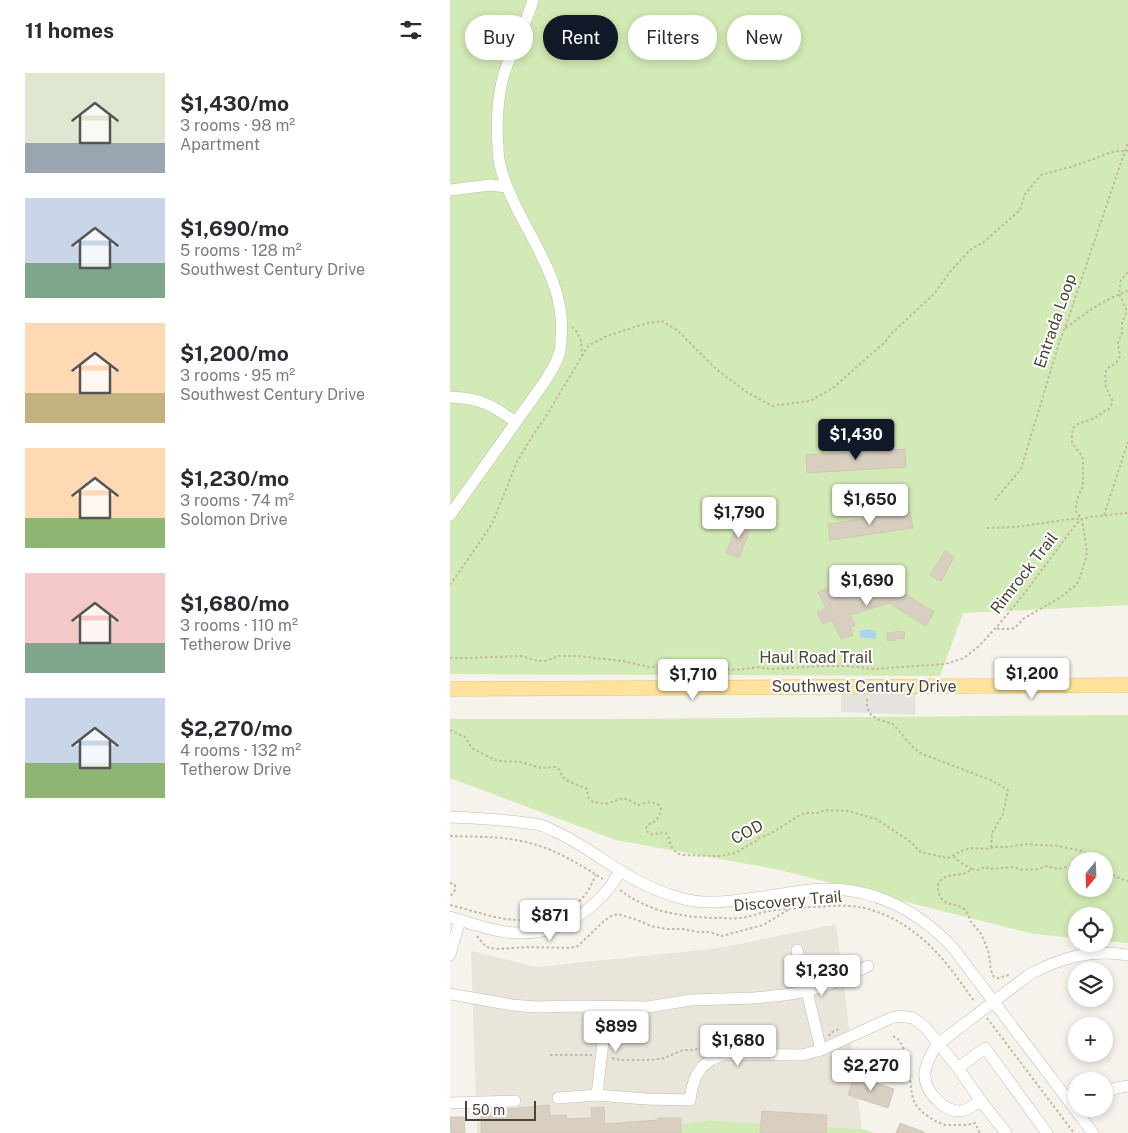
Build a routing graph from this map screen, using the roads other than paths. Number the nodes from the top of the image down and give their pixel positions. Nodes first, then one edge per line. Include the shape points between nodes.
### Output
1 (533, 0) edge
2 (507, 187) junction
3 (450, 190) edge
4 (450, 396) edge
5 (516, 422) junction
6 (450, 515) edge
7 (1128, 685) edge
8 (450, 689) edge
9 (450, 817) edge
10 (620, 871) junction
11 (460, 920) edge
12 (797, 950) dead end
13 (1128, 954) edge
14 (450, 955) edge
15 (868, 966) dead end
16 (807, 991) junction
17 (450, 994) edge
18 (994, 1002) junction
19 (607, 1007) junction
20 (938, 1044) junction
21 (821, 1050) junction
22 (958, 1068) junction
23 (1128, 1086) edge
24 (1113, 1090) edge
25 (1068, 1094) edge
26 (598, 1095) junction
27 (558, 1098) dead end
28 (515, 1101) dead end
29 (980, 1101) junction
30 (450, 1103) edge
31 (1085, 1117) edge
32 (1006, 1133) edge
33 (1047, 1133) edge
34 (1093, 1133) edge

1 - 2 street via 505,71 499,104 500,168
2 - 3 street via 490,185
2 - 5 street via 548,268 562,319 560,353
4 - 5 street via 483,402
5 - 6 street
7 - 8 main road, Southwest Century Drive
9 - 10 street via 540,825 569,838
10 - 11 street via 603,896 582,915 559,927 531,934 504,932
10 - 18 street via 661,892 686,900 734,901 823,889 846,890 882,899 914,914 941,935
11 - 14 street
12 - 16 street
13 - 18 street via 1103,952 1064,959 1030,974
15 - 16 street
16 - 19 street via 754,998 690,1000 648,1007
16 - 21 street
17 - 19 street via 536,1007
18 - 20 street
18 - 25 street
19 - 26 street
20 - 21 street via 913,1018 900,1016
20 - 22 street
20 - 29 street via 930,1054 924,1076 932,1095 950,1110 968,1109
21 - 26 street via 802,1055 725,1054 702,1068 696,1076 690,1100
22 - 29 street
22 - 33 street via 985,1048
23 - 24 street
26 - 27 street
28 - 30 street
29 - 32 street
31 - 34 street

